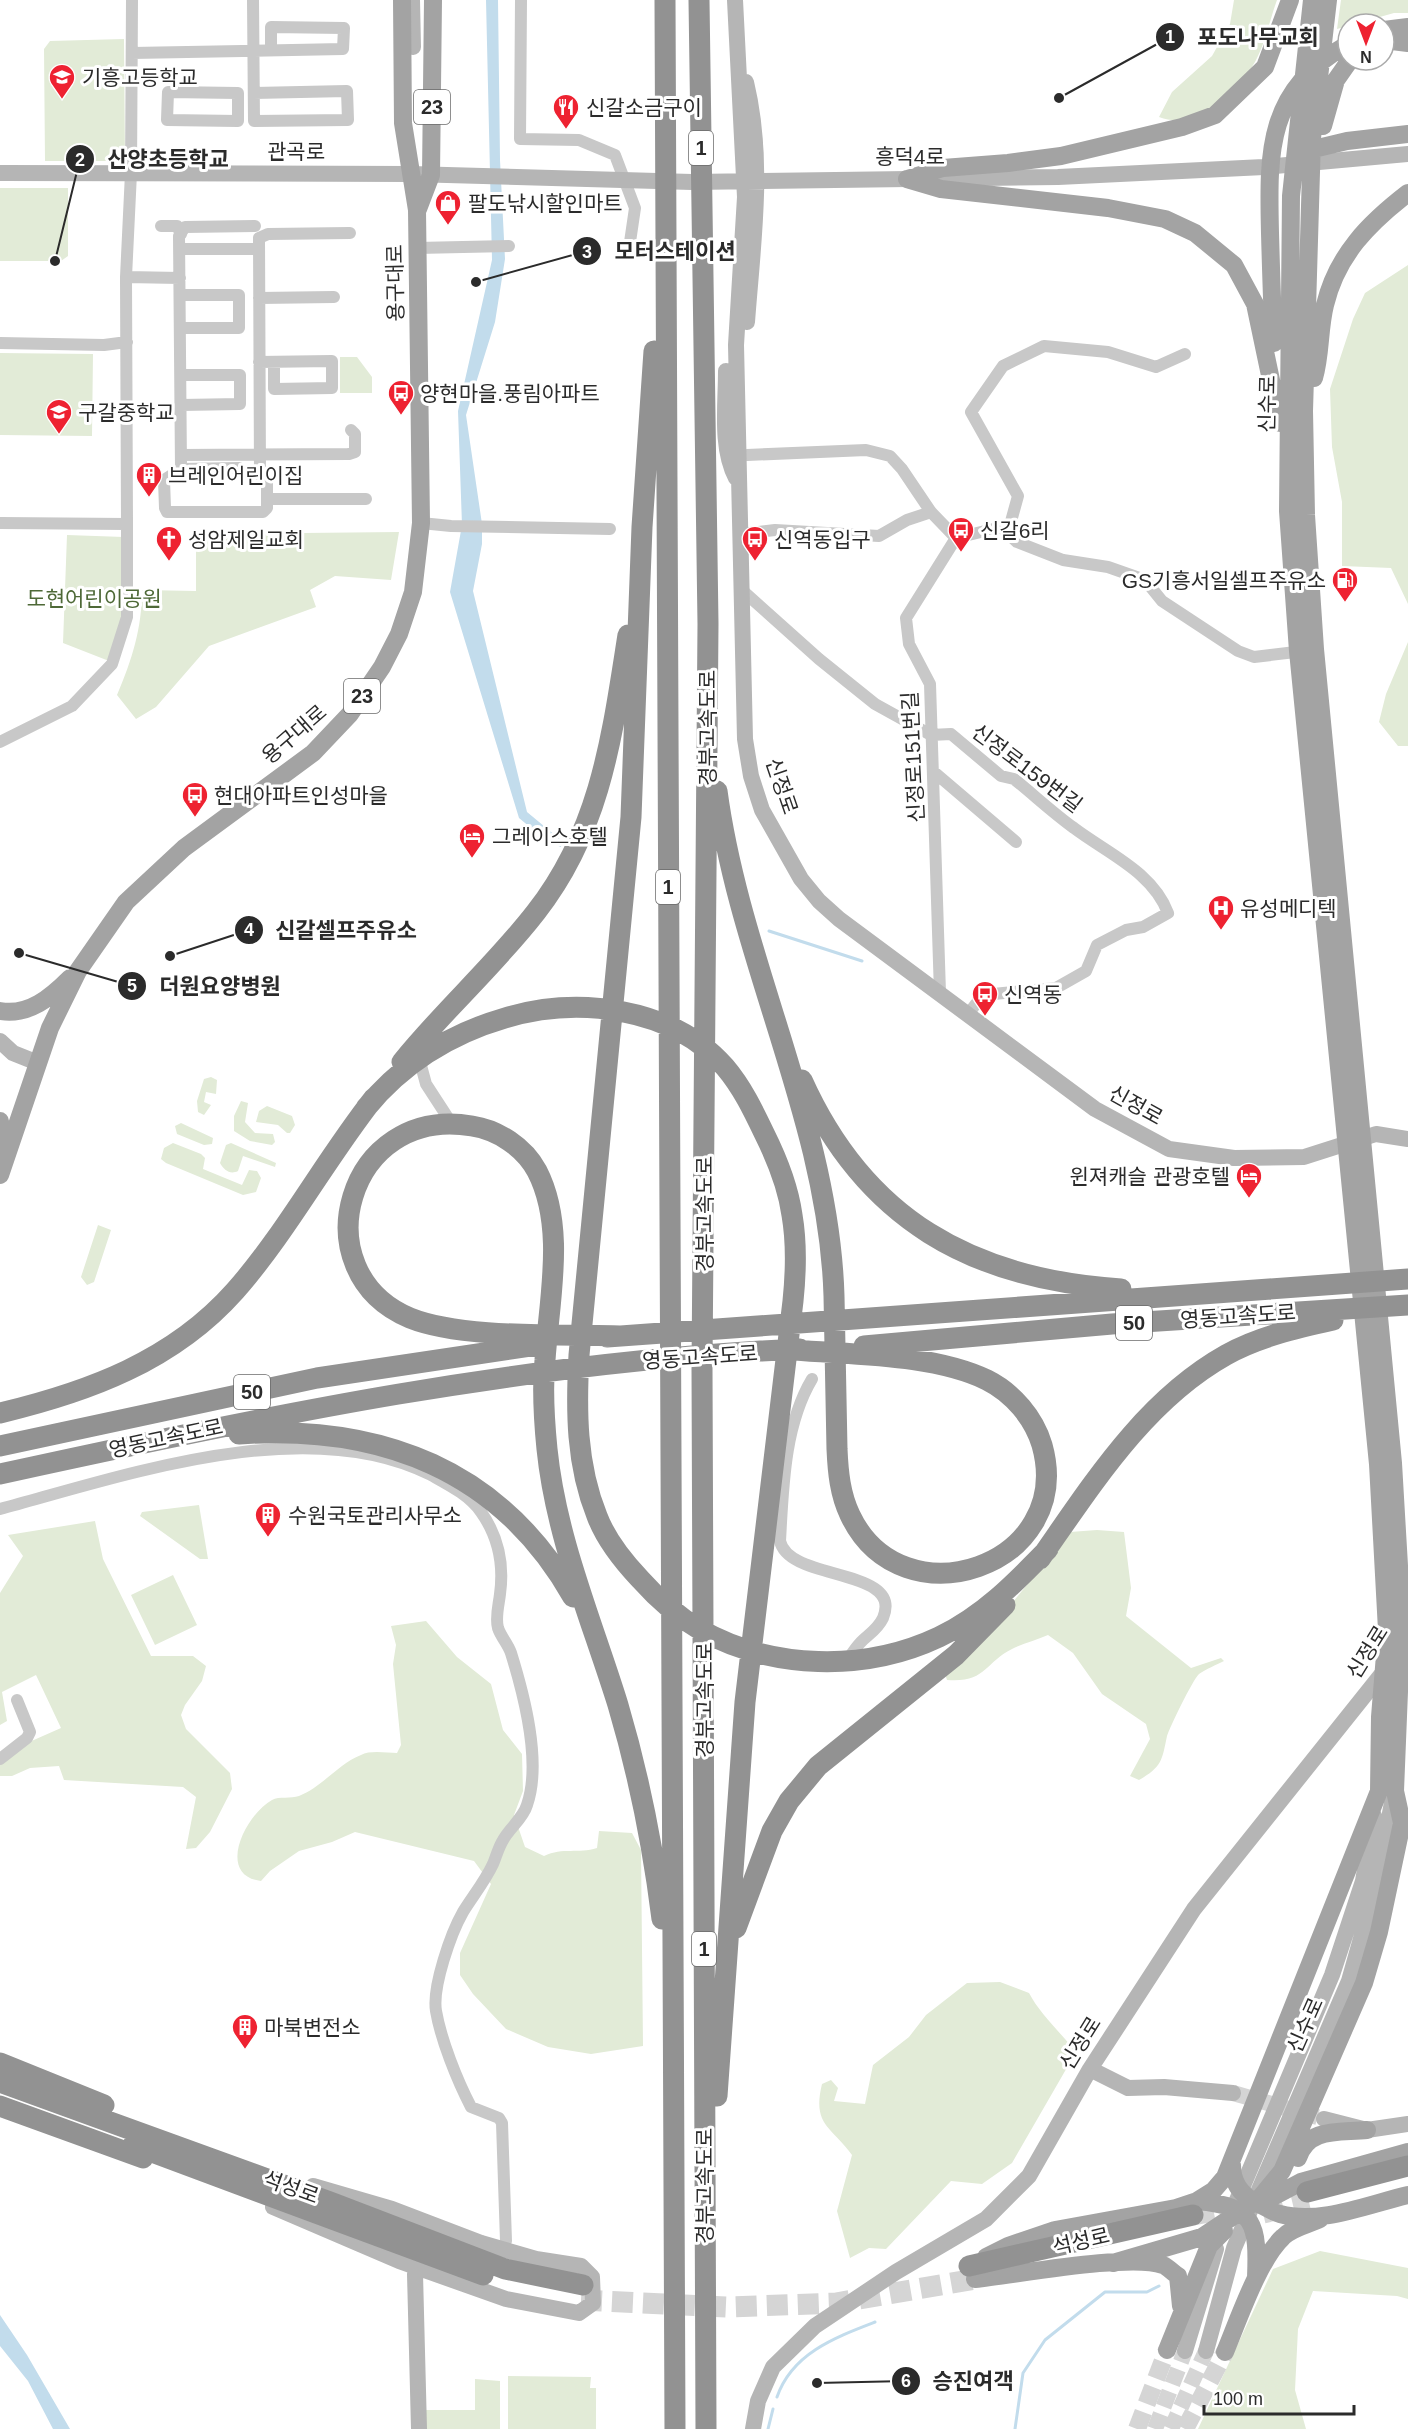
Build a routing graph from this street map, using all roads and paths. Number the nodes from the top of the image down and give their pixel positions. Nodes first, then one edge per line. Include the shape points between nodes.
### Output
1 (132, 0) edge
2 (253, 0) edge
3 (402, 0) edge
4 (412, 0) edge
5 (433, 0) edge
6 (521, 0) edge
7 (665, 0) edge
8 (699, 0) edge
9 (735, 0) edge
10 (1290, 0) edge
11 (1312, 0) edge
12 (1328, 0) edge
13 (736, 46) junction
14 (413, 47) joint
15 (271, 49) junction
16 (254, 52) junction
17 (132, 53) junction
18 (1336, 53) edge
19 (1342, 72) edge
20 (254, 93) junction
21 (238, 121) joint
22 (1408, 134) edge
23 (1310, 137) junction
24 (1408, 154) edge
25 (1264, 167) junction
26 (0, 172) edge
27 (131, 173) junction
28 (411, 174) junction
29 (431, 175) junction
30 (907, 179) junction
31 (1408, 193) edge
32 (666, 198) junction
33 (417, 210) junction
34 (161, 226) dead end
35 (255, 226) dead end
36 (350, 233) dead end
37 (181, 234) junction
38 (630, 242) dead end
39 (509, 246) dead end
40 (417, 248) junction
41 (180, 249) junction
42 (258, 249) junction
43 (126, 277) junction
44 (180, 278) junction
45 (180, 295) junction
46 (334, 297) dead end
47 (259, 298) junction
48 (180, 328) junction
49 (127, 342) junction
50 (0, 343) edge
51 (1185, 354) dead end
52 (259, 362) junction
53 (274, 362) junction
54 (181, 375) junction
55 (181, 405) junction
56 (1304, 411) junction
57 (1279, 414) junction
58 (351, 430) dead end
59 (260, 454) junction
60 (181, 455) junction
61 (747, 455) junction
62 (240, 468) dead end
63 (182, 469) junction
64 (741, 487) junction
65 (267, 499) junction
66 (366, 499) dead end
67 (1288, 511) junction
68 (931, 512) junction
69 (421, 523) junction
70 (0, 524) edge
71 (127, 524) junction
72 (642, 527) junction
73 (1001, 527) junction
74 (610, 530) dead end
75 (742, 534) junction
76 (956, 538) junction
77 (742, 591) junction
78 (1306, 650) junction
79 (708, 691) junction
80 (931, 735) junction
81 (0, 742) edge
82 (934, 772) junction
83 (1322, 807) junction
84 (1016, 842) dead end
85 (78, 971) junction
86 (940, 993) junction
87 (768, 995) junction
88 (0, 1011) edge
89 (968, 1014) junction
90 (0, 1041) edge
91 (419, 1058) junction
92 (38, 1063) junction
93 (366, 1108) junction
94 (0, 1121) edge
95 (452, 1124) junction
96 (1408, 1139) edge
97 (1, 1173) edge
98 (1408, 1279) edge
99 (1190, 1294) junction
100 (1406, 1305) edge
101 (507, 1340) junction
102 (795, 1350) junction
103 (812, 1379) dead end
104 (0, 1413) edge
105 (152, 1441) junction
106 (0, 1446) edge
107 (0, 1474) edge
108 (0, 1509) edge
109 (1048, 1549) junction
110 (1408, 1629) edge
111 (596, 1642) junction
112 (847, 1660) junction
113 (17, 1700) dead end
114 (0, 1759) edge
115 (1387, 1791) junction
116 (728, 1948) junction
117 (674, 2039) junction
118 (0, 2064) edge
119 (1090, 2069) junction
120 (0, 2082) edge
121 (1233, 2093) tunnel mouth
122 (0, 2096) edge
123 (0, 2106) edge
124 (1324, 2119) tunnel mouth
125 (1408, 2124) edge
126 (1367, 2130) junction
127 (1298, 2132) junction
128 (1408, 2152) edge
129 (240, 2159) junction
130 (1297, 2160) junction
131 (1261, 2163) junction
132 (1232, 2165) junction
133 (1408, 2166) edge
134 (1325, 2174) junction
135 (1408, 2179) edge
136 (236, 2191) junction
137 (1306, 2192) junction
138 (1408, 2195) edge
139 (1258, 2203) junction
140 (336, 2212) junction
141 (1241, 2215) junction
142 (1327, 2215) junction
143 (1193, 2218) junction
144 (704, 2236) junction
145 (506, 2241) dead end
146 (1113, 2263) junction
147 (972, 2272) joint
148 (415, 2274) dead end
149 (1256, 2279) junction
150 (582, 2292) tunnel mouth
151 (1180, 2319) junction
152 (1167, 2350) tunnel mouth
153 (1185, 2351) tunnel mouth
154 (1206, 2351) tunnel mouth
155 (1225, 2352) tunnel mouth
156 (419, 2429) edge
157 (675, 2429) edge
158 (706, 2429) edge
159 (753, 2429) edge

1 - 17 street
2 - 16 street
3 - 28 main road, 용구대로 via 404,123
4 - 14 street, 23
5 - 29 main road, 용구대로 / 23
6 - 38 street via 520,139 579,140 615,155 634,208
7 - 32 highway, 경부고속도로 / 1
8 - 79 highway, 경부고속도로 / 1
9 - 13 street, 신정로
10 - 30 main road via 1265,67 1215,115 1182,127 1061,156 943,168
11 - 23 main road, 신수로
12 - 23 main road, 신수로
13 - 61 street via 752,105 757,150 746,341
13 - 64 street, 신정로 via 746,197 736,345
13 - 64 street via 730,81 735,145 726,406 729,465
14 - 28 main road, 용구대로 / 23
15 - 15 street via 344,50 344,28 271,27
15 - 16 street
16 - 17 street
16 - 20 street
17 - 27 street
18 - 57 main road via 1310,71 1292,92 1271,144 1269,208
19 - 23 main road
20 - 20 street via 347,92 348,120 254,121
21 - 21 street via 238,93 168,92 167,120
22 - 25 main road via 1347,141 1298,153
23 - 56 main road, 신수로
23 - 67 main road, 신수로 via 1291,196
24 - 25 street, 흥덕4로
25 - 30 street, 흥덕4로 via 1058,177
26 - 27 street, 관곡로
27 - 28 street, 관곡로
27 - 43 street
28 - 29 street, 흥덕4로
28 - 33 main road, 용구대로
29 - 30 street, 흥덕4로 via 692,182
29 - 33 main road, 용구대로 / 23
30 - 57 main road via 941,189 1108,208 1165,219 1195,233 1226,256 1248,288 1259,317
31 - 56 main road via 1380,214 1353,243 1337,274 1325,304 1316,370
32 - 72 highway
32 - 117 highway, 경부고속도로 / 1
33 - 40 main road, 용구대로 / 23
34 - 37 street via 177,226
35 - 37 street via 184,227
36 - 42 street via 268,234 259,238
37 - 41 street
39 - 40 street
40 - 69 main road, 용구대로 / 23
41 - 42 street
41 - 44 street
42 - 47 street
43 - 44 street
43 - 49 street
44 - 45 street
45 - 48 street
45 - 48 street via 239,295 239,328
46 - 47 street
47 - 52 street
48 - 54 street
49 - 50 street
49 - 71 street
51 - 73 street via 1156,367 1108,351 1044,346 1003,366 971,412 1018,496 1010,525
52 - 53 street
52 - 59 street
53 - 53 street via 332,361 332,388 274,389
54 - 55 street
54 - 55 street via 240,375 240,404
55 - 60 street
56 - 78 main road, 신수로
57 - 67 main road
58 - 59 street via 355,434 354,452 349,454
59 - 60 street
59 - 65 street via 260,475 267,482
60 - 63 street
61 - 64 street
61 - 68 street via 866,450 890,456
62 - 63 street
63 - 65 street via 164,480 168,512 263,512
64 - 75 street, 신정로
65 - 66 street
67 - 78 main road, 신수로
68 - 75 street via 879,536 775,530
68 - 76 street
69 - 74 street
69 - 85 main road, 용구대로 / 23 via 413,592 399,634 350,714 313,753 184,848 126,902
70 - 71 street
71 - 81 street via 127,617 112,664 72,706
72 - 93 highway via 636,588 608,756 577,846 535,913 429,1028
72 - 112 highway via 631,817 576,1398 581,1462 597,1518 610,1540 625,1563 676,1614 709,1634 763,1653 802,1661
73 - 76 street
73 - 78 street via 1017,542 1063,560 1108,567 1145,580 1162,601 1238,651 1254,657
75 - 77 street, 신정로
76 - 80 street, 신정로151번길 via 906,618 909,644 930,684
77 - 80 street, 신정로159번길 via 875,704
77 - 86 street, 신정로 via 745,739 762,810 801,879 819,901
78 - 83 main road, 신수로
79 - 87 highway via 723,829
79 - 144 highway, 경부고속도로 / 1 via 702,1367
80 - 82 street, 신정로151번길
80 - 89 street, 신정로159번길 via 951,734 1001,776 1014,779 1076,829 1123,859 1164,902 1168,913 1097,945 1086,971 1056,988 983,995
82 - 84 street
82 - 86 street, 신정로151번길
83 - 115 main road, 신수로 via 1378,1464 1387,1630 1380,1717
83 - 115 main road, 신수로 via 1393,1462 1402,1617 1398,1706
85 - 88 main road via 47,999 27,1009
85 - 92 main road, 용구대로 / 23
86 - 89 street, 신정로
87 - 99 highway via 811,1101 831,1132 871,1184 927,1233 956,1250 1012,1272 1066,1283
87 - 102 highway via 826,1211 833,1275 838,1468 844,1501 856,1527 876,1549 899,1564 942,1574 984,1566 1015,1546 1035,1522 1041,1508 1044,1453 1035,1426 1014,1400 990,1382 960,1370 898,1359
89 - 96 street, 신정로 via 1095,1109 1169,1149 1234,1158 1304,1156 1376,1134
90 - 92 street via 13,1053
91 - 93 highway via 386,1084
91 - 95 street via 426,1084
91 - 116 highway via 495,1021 526,1013 573,1007 624,1012 681,1034 723,1066 750,1104 785,1181 796,1245 794,1301 747,1687
92 - 97 main road, 용구대로 / 23
93 - 104 highway via 257,1264 234,1292 187,1335 121,1375
94 - 97 main road
95 - 101 highway via 424,1126 383,1147 370,1161 352,1195 351,1249 366,1284 397,1312 440,1327
95 - 111 highway via 494,1132 515,1145 534,1165 548,1201 553,1241 543,1395 549,1465 563,1532
98 - 99 highway, 영동고속도로 / 50
99 - 101 highway, 영동고속도로 / 50 via 620,1336
100 - 102 highway, 영동고속도로 / 50
100 - 109 highway via 1284,1332 1202,1370 1160,1405 1123,1445
101 - 106 highway, 영동고속도로 / 50
102 - 105 highway, 영동고속도로 / 50 via 503,1376 322,1406
103 - 112 street via 793,1423 780,1541 781,1549 789,1557 858,1579 882,1598 885,1607 880,1625
105 - 107 highway, 영동고속도로 / 50
105 - 111 highway via 264,1432 304,1433 377,1444 434,1464 490,1499 535,1540 555,1565
108 - 145 street via 180,1464 296,1448 352,1452 417,1469 456,1488 480,1511 500,1550 497,1620 510,1650 532,1732 530,1789 527,1807 502,1840 493,1865 461,1915 441,1971 436,2010 452,2065 471,2108 500,2118 502,2123
109 - 112 highway via 999,1598 966,1623 903,1650
109 - 116 highway via 980,1633 842,1744 789,1801 760,1856
110 - 119 street, 신정로 via 1376,1684 1194,1908
111 - 117 highway via 648,1819
113 - 114 street via 30,1732
115 - 127 main road via 1402,1823 1373,1956 1352,2014
115 - 131 street, 신수로 via 1332,1975
115 - 132 main road
116 - 144 highway
117 - 157 highway, 경부고속도로 / 1
118 - 129 highway
119 - 121 street via 1128,2088
119 - 159 street, 신정로 via 1029,2176 986,2219 814,2326 773,2367 758,2401
120 - 140 highway, 석성로
122 - 140 highway, 석성로
123 - 136 highway
124 - 126 street
125 - 126 street
126 - 130 main road via 1311,2137 1301,2147
127 - 130 main road
127 - 139 main road via 1282,2171
128 - 134 main road
129 - 136 street via 481,2242 536,2259 581,2266 592,2277 593,2302 579,2313 506,2299 399,2261
129 - 140 highway
130 - 134 main road via 1302,2168
131 - 153 street, 신수로 via 1215,2252
131 - 154 street, 신수로
132 - 139 main road via 1237,2187
132 - 143 main road
133 - 137 highway
134 - 137 main road
135 - 137 highway
136 - 140 highway
137 - 139 main road
137 - 142 main road via 1299,2200 1304,2210
138 - 142 main road
139 - 141 main road
139 - 142 main road via 1283,2215
140 - 150 highway, 석성로
141 - 143 main road
141 - 143 main road via 1231,2206
141 - 149 main road via 1253,2224 1257,2237
141 - 151 main road via 1209,2246
142 - 149 main road via 1283,2236
143 - 146 main road
143 - 147 highway, 석성로
144 - 158 highway, 경부고속도로 / 1
146 - 147 main road
146 - 151 main road via 1164,2265 1178,2276
148 - 156 street
149 - 155 main road
151 - 152 main road

